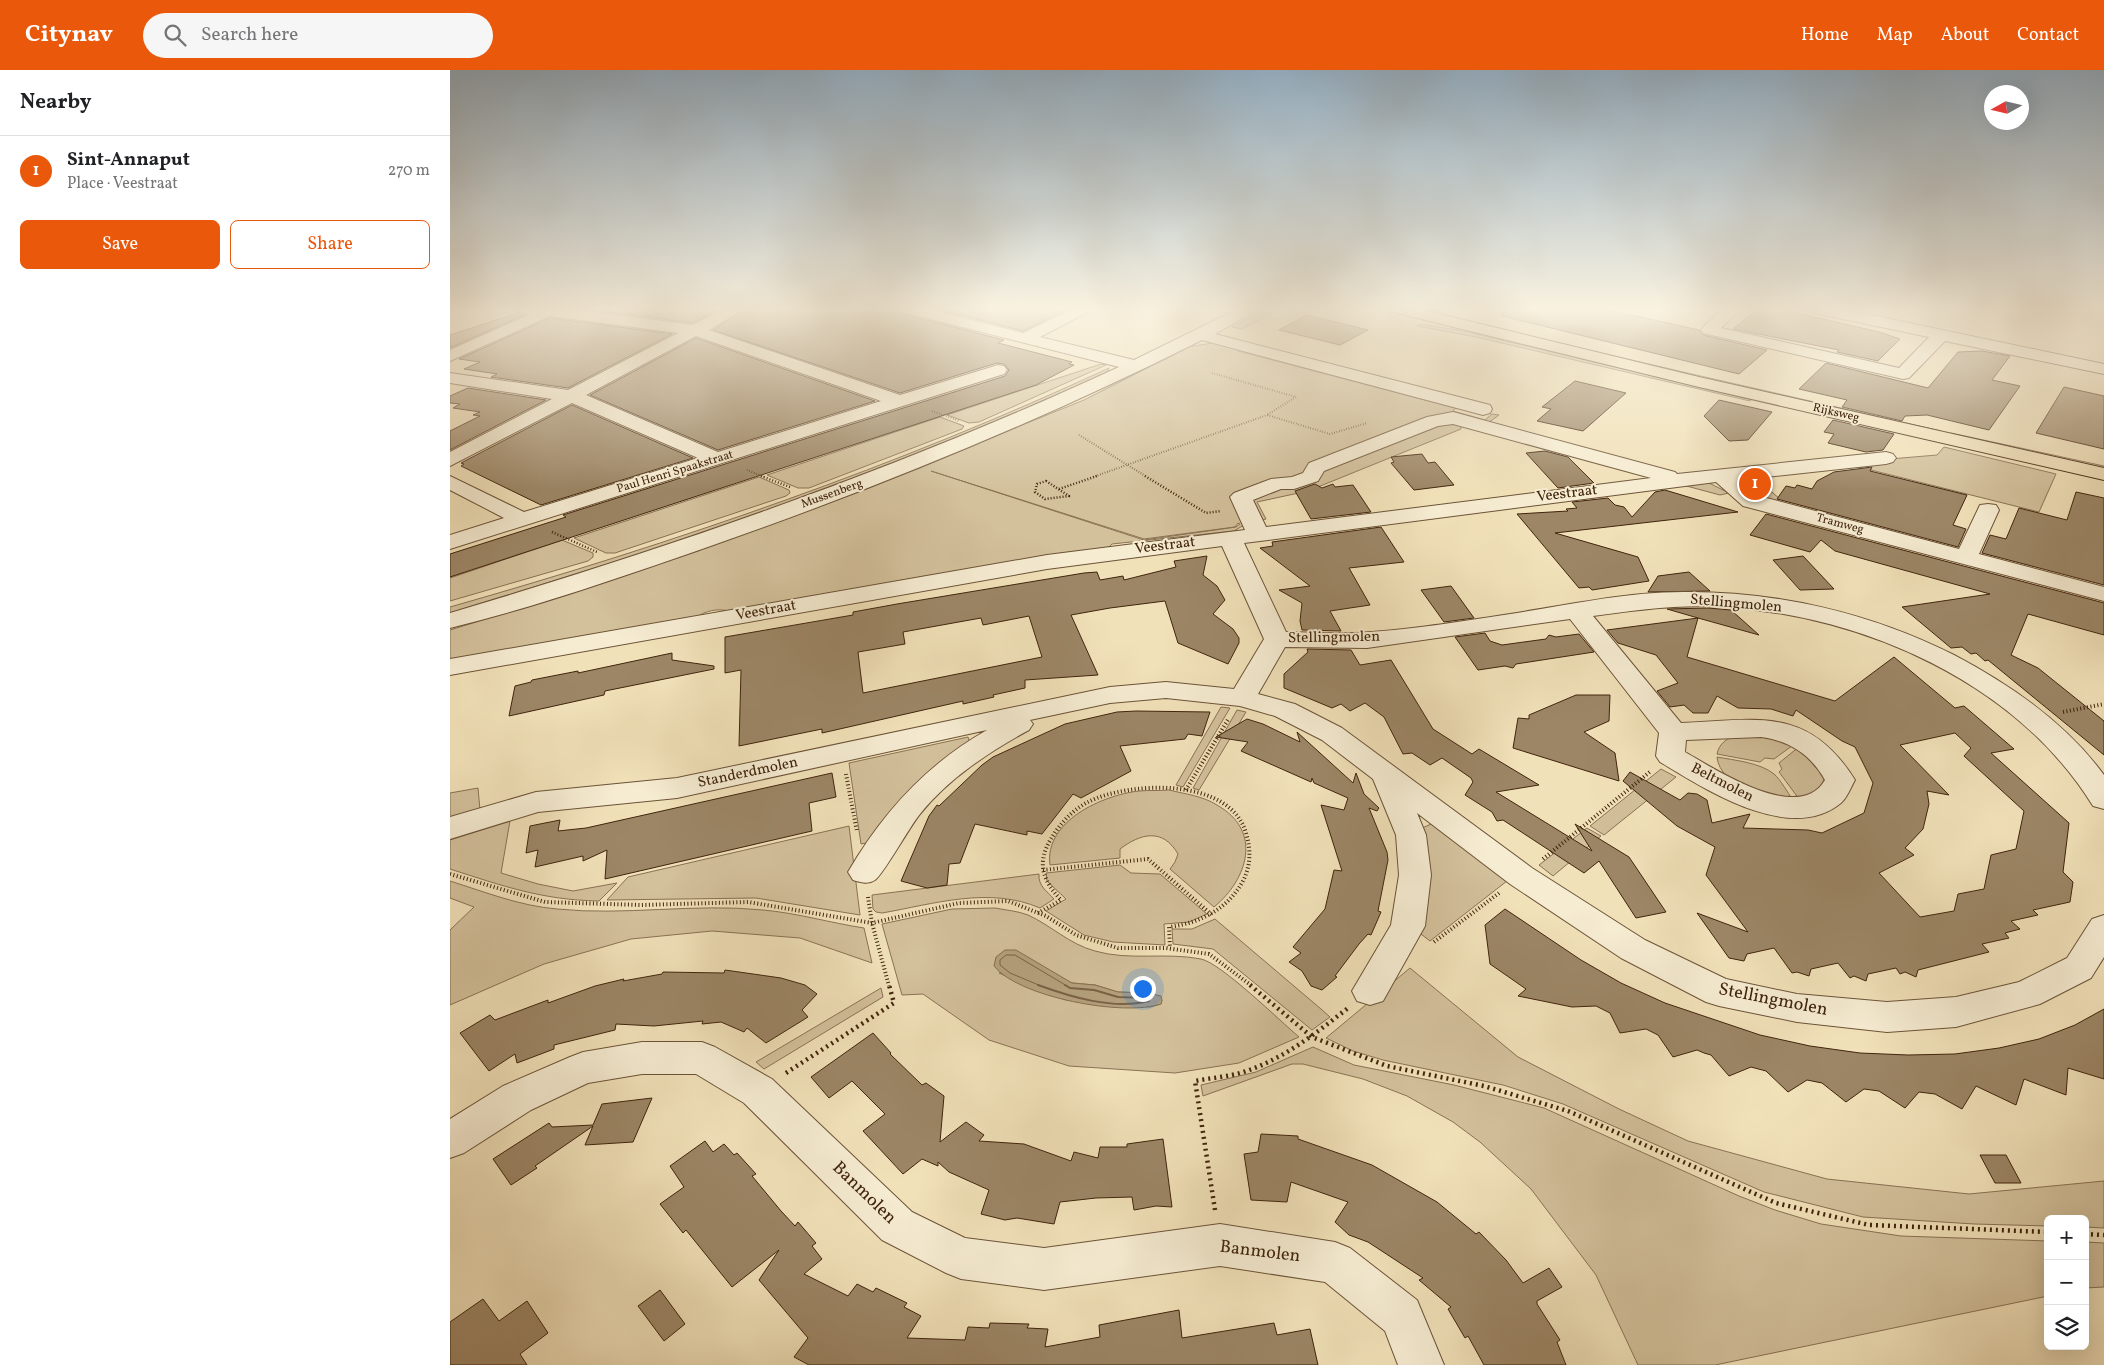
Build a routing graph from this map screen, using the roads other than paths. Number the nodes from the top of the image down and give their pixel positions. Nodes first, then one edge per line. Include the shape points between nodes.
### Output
1 (623, 368) edge
2 (807, 368) edge
3 (1131, 368) edge
4 (1329, 368) edge
5 (1641, 368) edge
6 (1878, 368) edge
7 (1908, 368) edge
8 (998, 370) dead end
9 (450, 378) edge
10 (572, 396) junction
11 (900, 400) junction
12 (1492, 411) dead end
13 (718, 458) junction
14 (1886, 458) dead end
15 (450, 460) edge
16 (2104, 474) edge
17 (1721, 476) junction
18 (1682, 480) junction
19 (450, 482) edge
20 (1988, 510) dead end
21 (522, 519) junction
22 (1258, 534) junction
23 (1230, 538) junction
24 (450, 542) edge
25 (1966, 558) junction
26 (2104, 594) edge
27 (1576, 611) junction
28 (450, 621) edge
29 (1277, 639) junction
30 (450, 667) edge
31 (1242, 698) junction
32 (1046, 708) junction
33 (1673, 732) junction
34 (1385, 774) junction
35 (2104, 799) edge
36 (450, 828) edge
37 (864, 872) road end
38 (2104, 928) edge
39 (1370, 991) dead end
40 (450, 1140) edge
41 (1421, 1365) edge

1 - 10 street
2 - 11 street
3 - 28 street, Mussenberg via 988,433 842,491 669,552
4 - 12 street
5 - 16 main road, Rijksweg
6 - 7 street via 1903,374
8 - 11 street, Paul Henri Spaakstraat
9 - 10 street
10 - 13 street
10 - 15 street
11 - 13 street, Paul Henri Spaakstraat
13 - 21 street, Paul Henri Spaakstraat
14 - 17 street, Veestraat
17 - 18 street, Veestraat
17 - 25 street, Tramweg via 1751,501
18 - 22 street, Veestraat
18 - 22 street via 1453,418 1434,421 1316,467 1311,477 1294,483 1278,483 1241,498
19 - 21 street
20 - 25 street
21 - 24 street, Paul Henri Spaakstraat
22 - 23 street, Veestraat
23 - 29 street
23 - 30 street, Veestraat via 1047,562
25 - 26 street, Tramweg
27 - 29 street, Stellingmolen via 1365,641
27 - 33 street
27 - 35 street, Stellingmolen via 1683,599 1740,601 1817,614 1869,628 1970,674 2032,717 2074,754
29 - 31 street
31 - 32 street, Standerdmolen via 1166,690 1110,695
31 - 34 street, Stellingmolen via 1285,710 1332,734
32 - 36 street, Standerdmolen via 677,788 536,802
32 - 37 street, Standerdmolen via 988,740 938,778 910,806
33 - 33 street, Beltmolen via 1783,730 1805,741 1829,760 1840,780 1831,795 1813,804 1790,808 1750,799 1670,756
34 - 38 street, Stellingmolen via 1521,876 1633,949 1719,992 1797,1008 1887,1017 1956,1012 2027,994 2078,968
34 - 39 street, Stellingmolen via 1411,835 1415,875 1408,926
40 - 41 street, Banmolen via 517,1098 583,1068 642,1058 702,1058 758,1091 897,1226 961,1258 1044,1269 1220,1245 1335,1263 1401,1316

